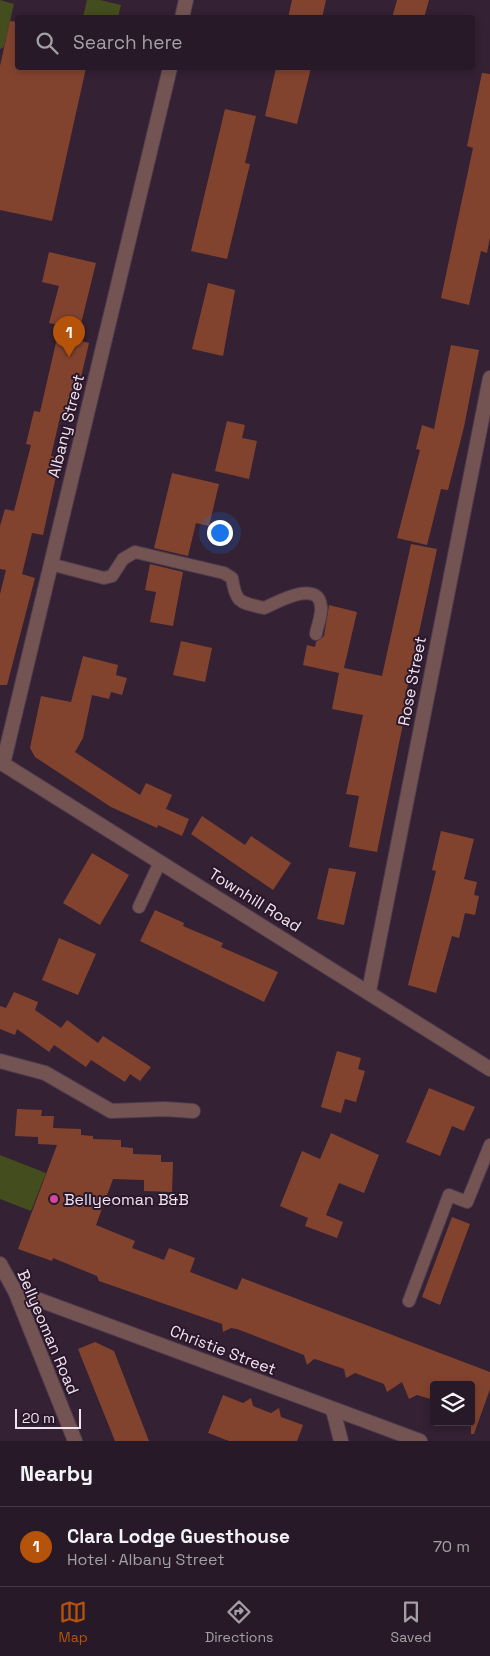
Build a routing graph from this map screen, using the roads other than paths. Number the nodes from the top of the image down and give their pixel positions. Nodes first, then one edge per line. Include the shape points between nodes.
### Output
1 (186, 0) edge
2 (183, 15) edge
3 (170, 70) edge
4 (490, 378) edge
5 (50, 564) junction
6 (316, 634) dead end
7 (1, 763) edge
8 (160, 862) junction
9 (140, 907) dead end
10 (368, 991) junction
11 (0, 1061) edge
12 (490, 1069) edge
13 (193, 1110) dead end
14 (490, 1145) edge
15 (0, 1264) edge
16 (15, 1291) junction
17 (408, 1301) dead end
18 (333, 1410) junction
19 (75, 1441) edge
20 (341, 1441) edge
21 (420, 1441) edge

1 - 2 street
3 - 5 street, Albany Street
4 - 10 street, Rose Street
5 - 6 lane via 104,578 112,576 123,559 135,552 224,573 232,578 235,597 239,601 264,608 292,595 312,595 321,606
5 - 7 street, Albany Street
7 - 8 street, Townhill Road
8 - 9 lane
8 - 10 street, Townhill Road
10 - 12 street, Townhill Road
11 - 13 street via 45,1073 111,1111
14 - 17 lane via 467,1202 450,1195
15 - 16 street, Bellyeoman Road
16 - 18 street, Christie Street
16 - 19 street, Bellyeoman Road
18 - 20 street
18 - 21 street, Christie Street

